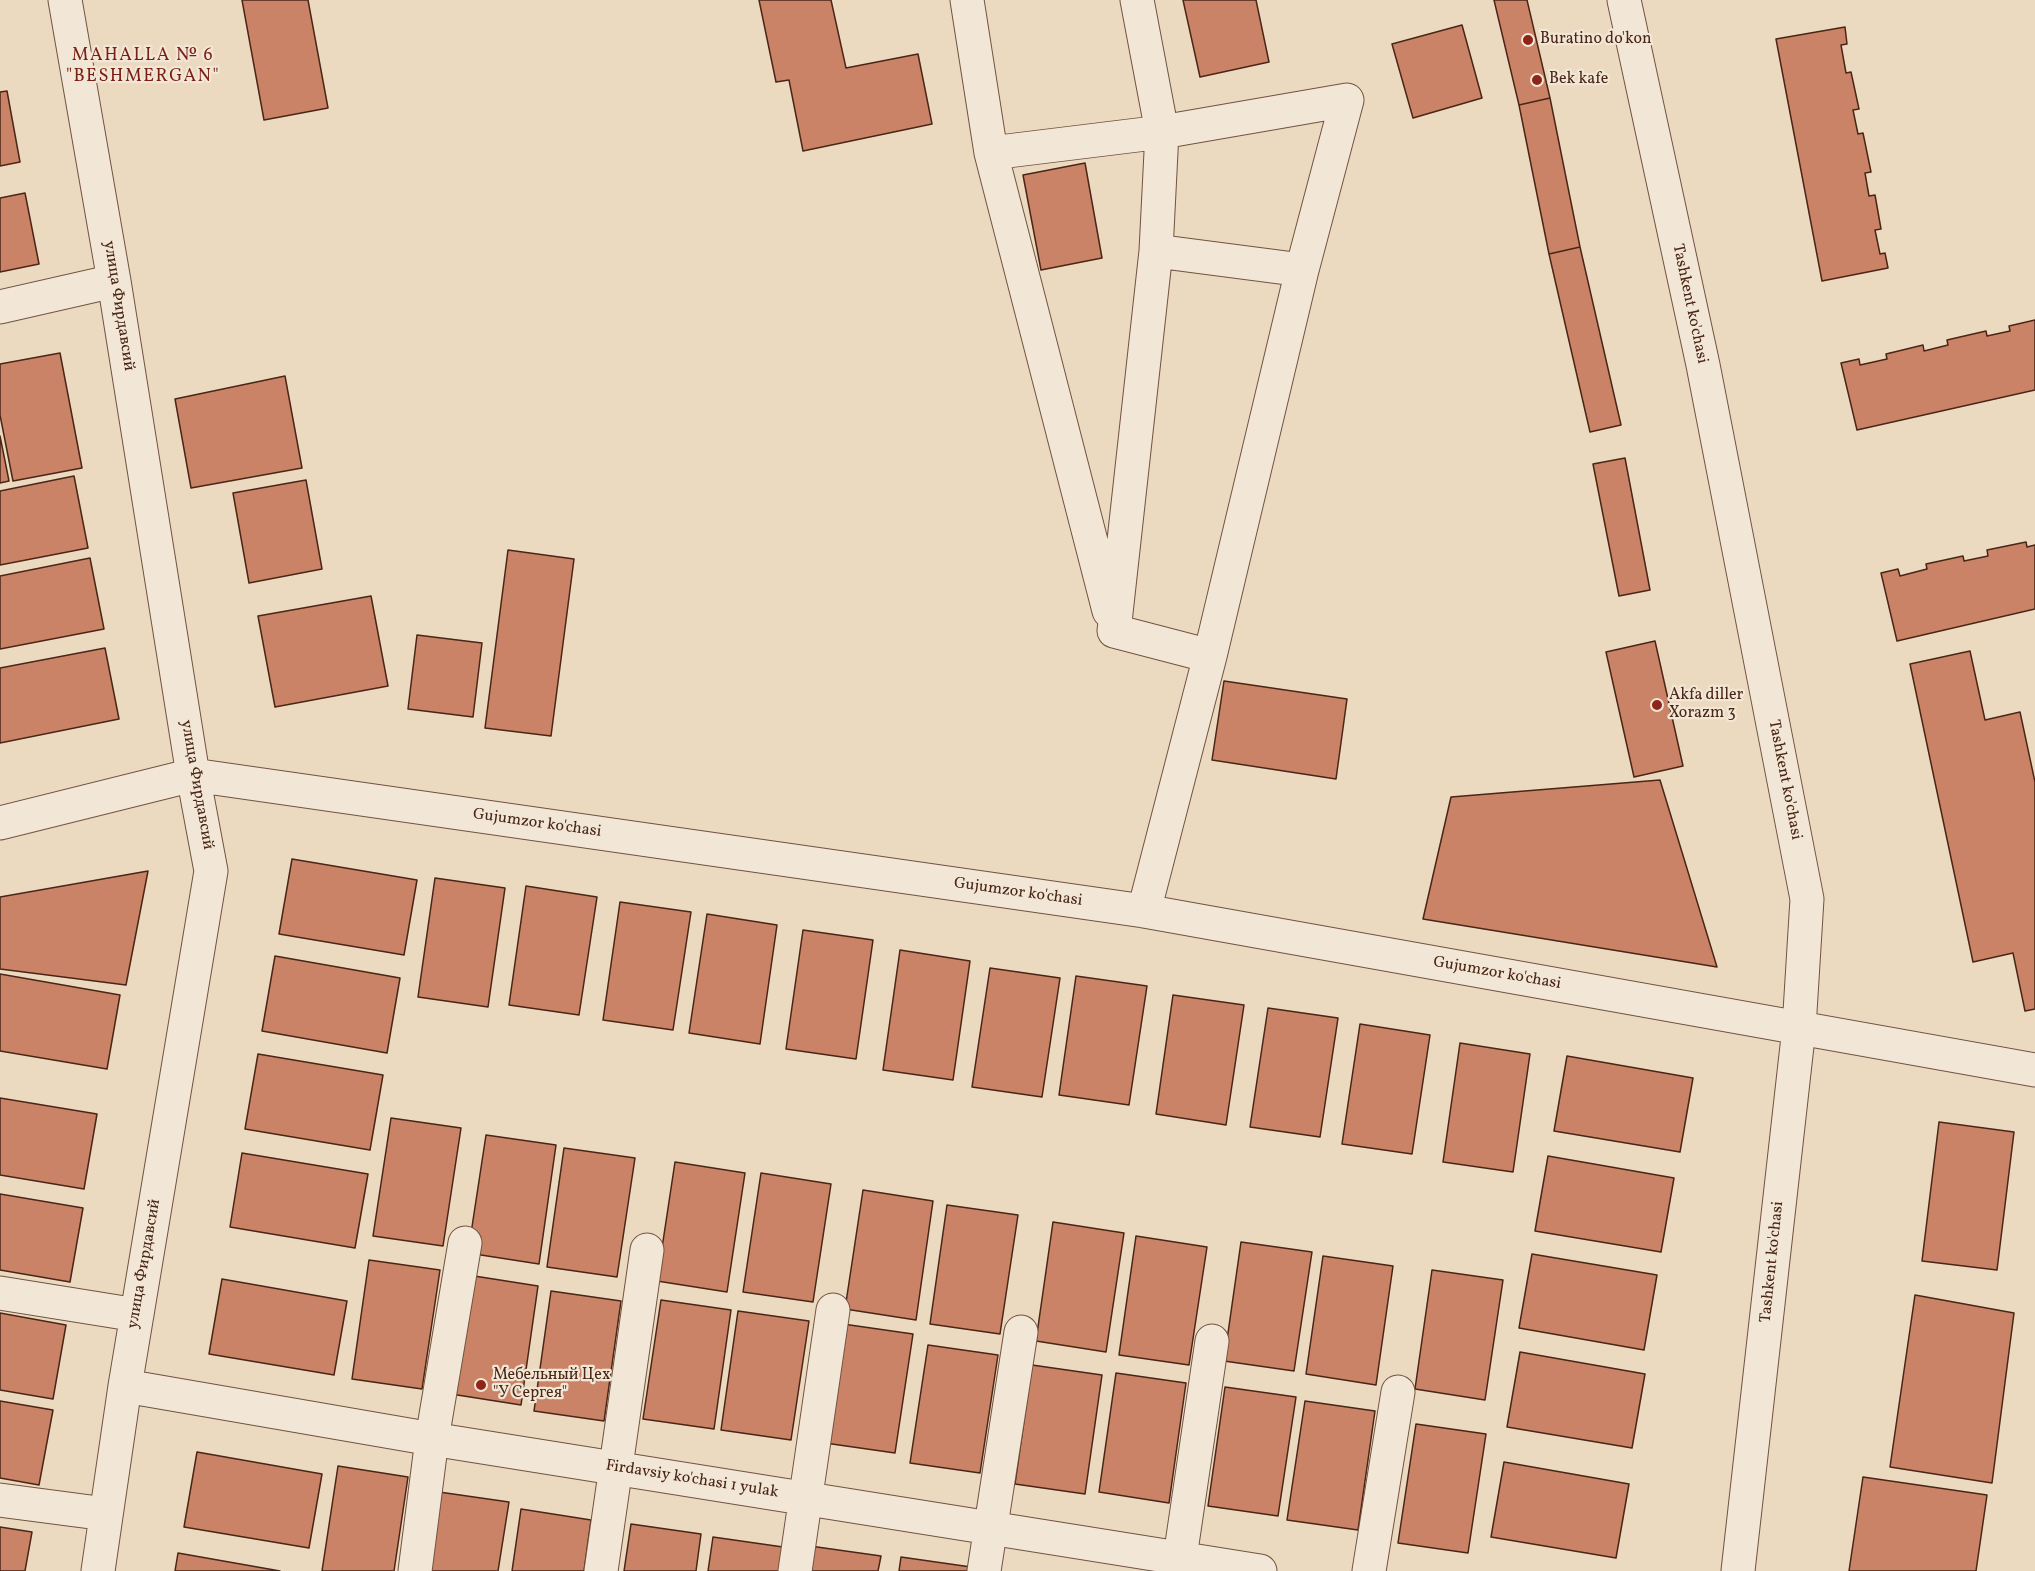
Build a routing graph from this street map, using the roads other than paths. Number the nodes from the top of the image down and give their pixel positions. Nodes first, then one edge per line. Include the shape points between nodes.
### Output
1 (64, 0) edge
2 (967, 0) edge
3 (1137, 0) edge
4 (1624, 0) edge
5 (1162, 132) junction
6 (991, 153) junction
7 (1156, 251) junction
8 (1302, 270) junction
9 (114, 280) junction
10 (0, 308) edge
11 (1114, 631) junction
12 (1210, 656) junction
13 (193, 775) junction
14 (0, 823) edge
15 (1144, 911) junction
16 (1799, 1028) junction
17 (2035, 1070) edge
18 (465, 1243) dead end
19 (647, 1250) dead end
20 (0, 1293) edge
21 (833, 1310) dead end
22 (137, 1315) junction
23 (1021, 1332) dead end
24 (1212, 1341) dead end
25 (125, 1386) junction
26 (1398, 1392) dead end
27 (432, 1439) junction
28 (617, 1468) junction
29 (805, 1498) junction
30 (0, 1500) edge
31 (106, 1515) junction
32 (990, 1528) junction
33 (1179, 1564) edge
34 (98, 1571) edge
35 (415, 1571) edge
36 (601, 1571) edge
37 (795, 1571) edge
38 (984, 1571) edge
39 (1260, 1571) edge
40 (1369, 1571) edge
41 (1738, 1571) edge

1 - 9 street, улица Фирдавсий
2 - 6 street
3 - 5 street
4 - 16 street, Tashkent ko'chasi via 1702,365 1807,899
5 - 6 street
5 - 7 street
5 - 8 street via 1347,100
6 - 11 street
7 - 8 street
7 - 11 street
8 - 12 street
9 - 10 street
9 - 13 street, улица Фирдавсий
11 - 12 street
12 - 15 street
13 - 14 street, Gujumzor ko'chasi
13 - 15 street, Gujumzor ko'chasi
13 - 22 street, улица Фирдавсий via 211,871
15 - 16 street, Gujumzor ko'chasi
16 - 17 street, Gujumzor ko'chasi
16 - 41 street, Tashkent ko'chasi
18 - 27 street
19 - 28 street
20 - 22 street
21 - 29 street
22 - 25 street, улица Фирдавсий
23 - 32 street
24 - 33 street
25 - 27 street, Firdavsiy ko'chasi 1 yulak
25 - 31 street, улица Фирдавсий
26 - 40 street
27 - 28 street, Firdavsiy ko'chasi 1 yulak
27 - 35 street
28 - 29 street, Firdavsiy ko'chasi 1 yulak
28 - 36 street
29 - 32 street, Firdavsiy ko'chasi 1 yulak
29 - 37 street
30 - 31 street
31 - 34 street, улица Фирдавсий
32 - 33 street, Firdavsiy ko'chasi 1 yulak
32 - 38 street
33 - 39 street, Firdavsiy ko'chasi 1 yulak

